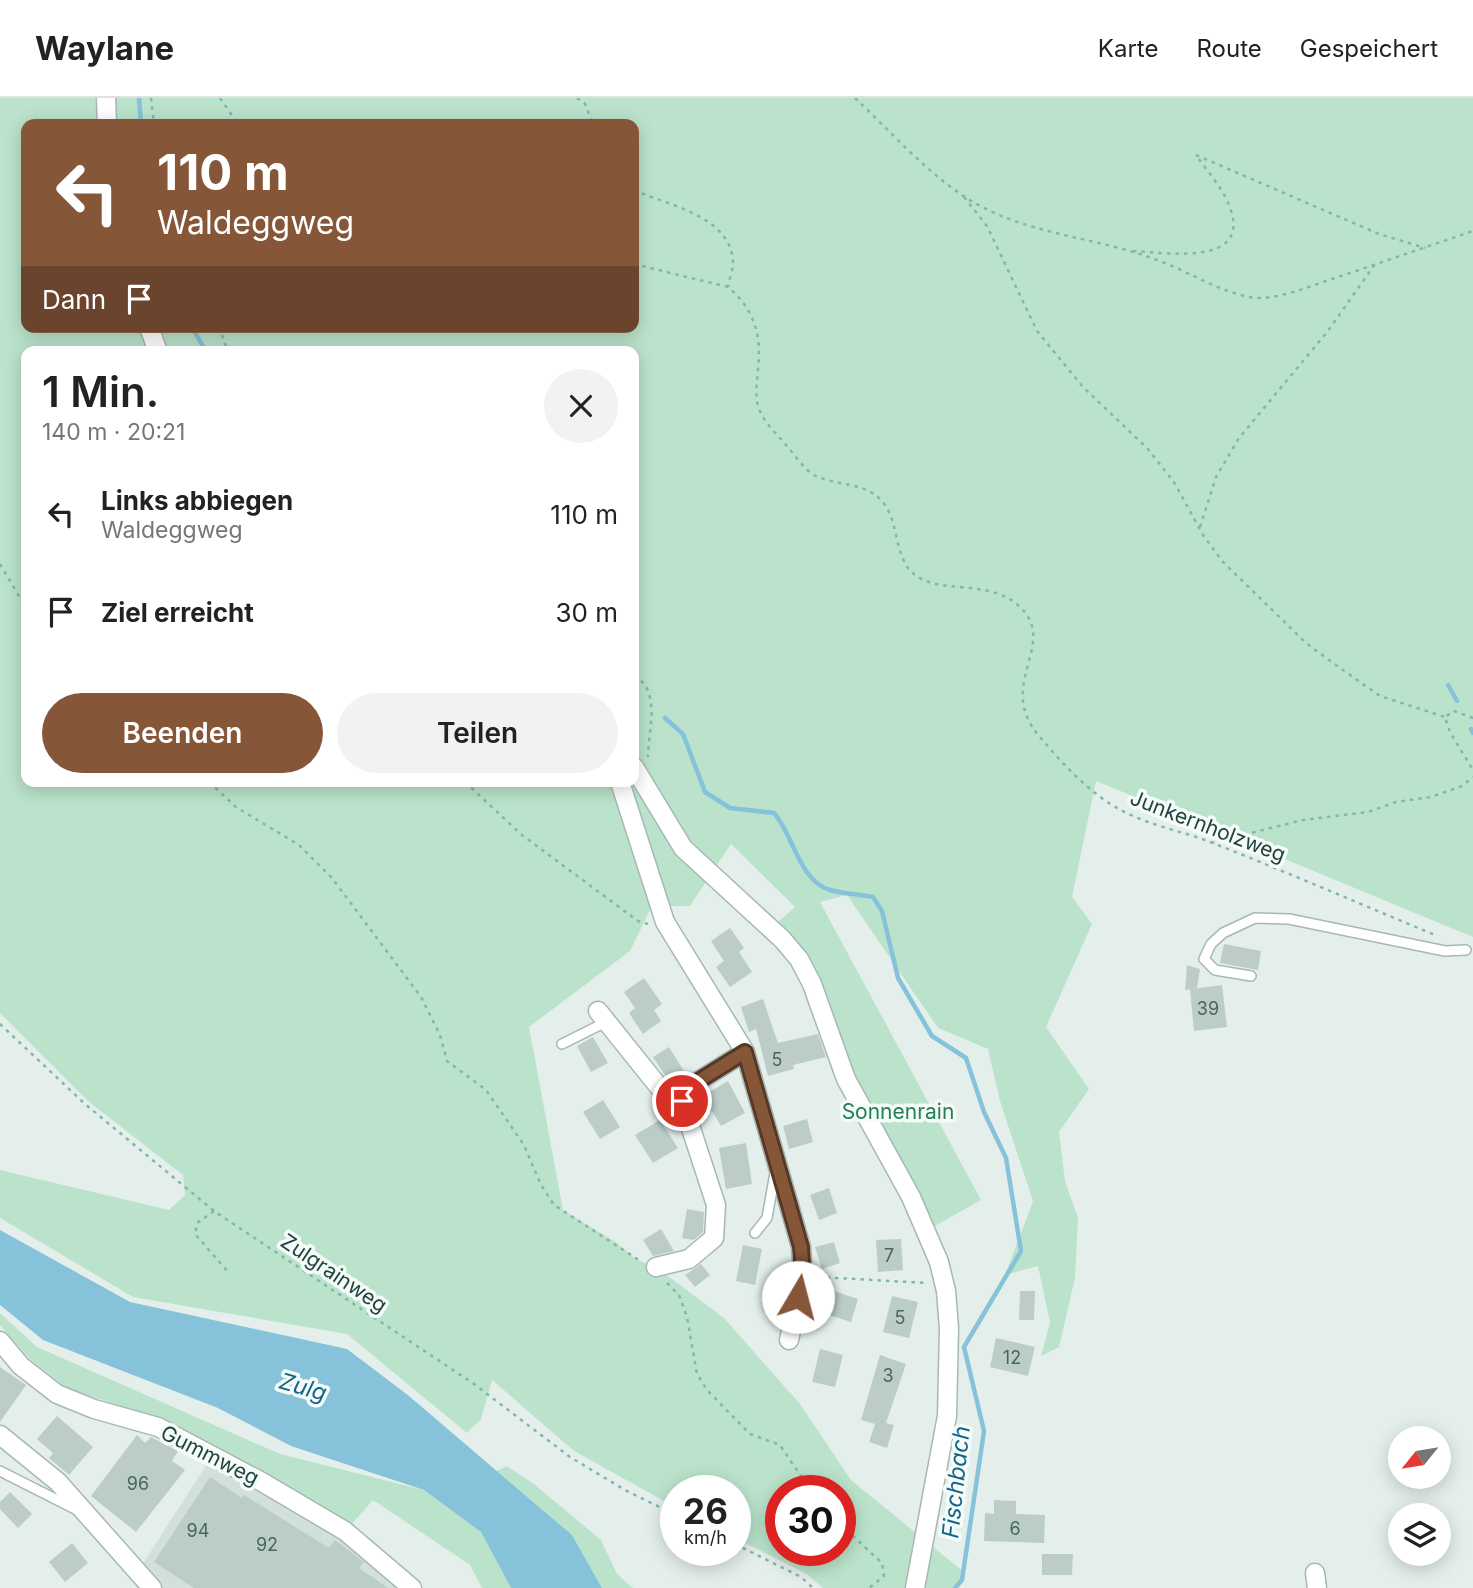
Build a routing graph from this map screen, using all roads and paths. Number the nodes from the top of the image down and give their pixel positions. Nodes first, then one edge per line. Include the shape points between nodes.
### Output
1 (106, 98) edge
2 (151, 98) edge
3 (220, 98) edge
4 (577, 98) edge
5 (855, 98) edge
6 (107, 119) edge
7 (153, 119) edge
8 (235, 119) edge
9 (591, 119) edge
10 (639, 192) edge
11 (964, 197) junction
12 (1473, 231) edge
13 (1424, 248) junction
14 (1130, 251) junction
15 (1375, 264) junction
16 (639, 265) edge
17 (728, 287) junction
18 (1199, 528) junction
19 (0, 564) edge
20 (21, 600) edge
21 (639, 681) edge
22 (1445, 717) junction
23 (1473, 718) edge
24 (1473, 770) edge
25 (639, 777) edge
26 (1473, 777) edge
27 (214, 787) edge
28 (470, 787) edge
29 (622, 787) edge
30 (647, 792) junction
31 (1211, 843) junction
32 (665, 922) junction
33 (1466, 950) joint
34 (1251, 976) dead end
35 (602, 1016) joint
36 (0, 1024) edge
37 (562, 1044) dead end
38 (745, 1052) junction
39 (682, 1101) junction
40 (779, 1165) junction
41 (214, 1211) junction
42 (755, 1233) dead end
43 (659, 1272) junction
44 (229, 1273) dead end
45 (808, 1276) dead end
46 (933, 1284) dead end
47 (789, 1340) dead end
48 (0, 1341) edge
49 (0, 1435) edge
50 (0, 1471) edge
51 (800, 1475) edge
52 (660, 1507) edge
53 (88, 1514) junction
54 (856, 1539) edge
55 (751, 1552) edge
56 (152, 1588) edge
57 (412, 1588) edge
58 (813, 1588) edge
59 (869, 1588) edge
60 (915, 1588) edge

1 - 6 street
2 - 7 path
3 - 8 path
4 - 9 path
5 - 11 path
10 - 17 path via 678,206 715,228 731,252
11 - 14 path via 1031,226
11 - 18 path via 987,226 1037,331 1083,387 1147,448 1174,482
12 - 13 path
13 - 14 path via 1196,155 1228,202 1232,235 1225,245 1202,253
13 - 15 path
14 - 15 path via 1253,298 1274,297
15 - 18 path via 1328,331 1239,438 1216,477
16 - 17 path
17 - 31 path, Junkernholzweg via 755,322 759,339 756,388 762,417 806,468 882,500 907,565 919,578 996,593 1026,614 1034,642 1021,698 1038,736 1118,809
18 - 22 path via 1222,561 1306,643 1380,696
19 - 20 path
21 - 30 path via 652,698
22 - 23 path via 1454,711
22 - 24 path
25 - 30 street
26 - 31 path via 1431,797 1368,812 1303,820
27 - 43 path via 236,807 299,845 332,878 421,997 447,1060 486,1090 524,1145 554,1205
28 - 32 path via 522,835 638,921
29 - 32 street
30 - 60 street via 683,848 799,959 846,1079 911,1197 939,1262 947,1305 947,1416
31 - 33 path, Junkernholzweg
32 - 38 street
33 - 34 lane via 1445,951 1289,919 1255,918 1223,933 1204,960 1214,970
35 - 37 lane
35 - 39 street via 663,1092
36 - 41 path, Zulgrainweg via 85,1104
38 - 39 street via 692,1085
38 - 40 street
39 - 43 street via 716,1205 717,1224 714,1238 704,1249
40 - 42 lane via 766,1218
40 - 47 street via 803,1264
41 - 44 path via 197,1223 195,1234
41 - 52 path, Zulgrainweg via 474,1384 570,1457
43 - 51 path via 679,1295 697,1374 707,1391 750,1434 780,1445
45 - 46 path
48 - 57 street, Gummweg via 21,1366 57,1394 158,1427 262,1482 345,1531
49 - 53 street via 47,1472
50 - 53 lane
53 - 56 street
54 - 59 path via 882,1563 884,1576
55 - 58 path

